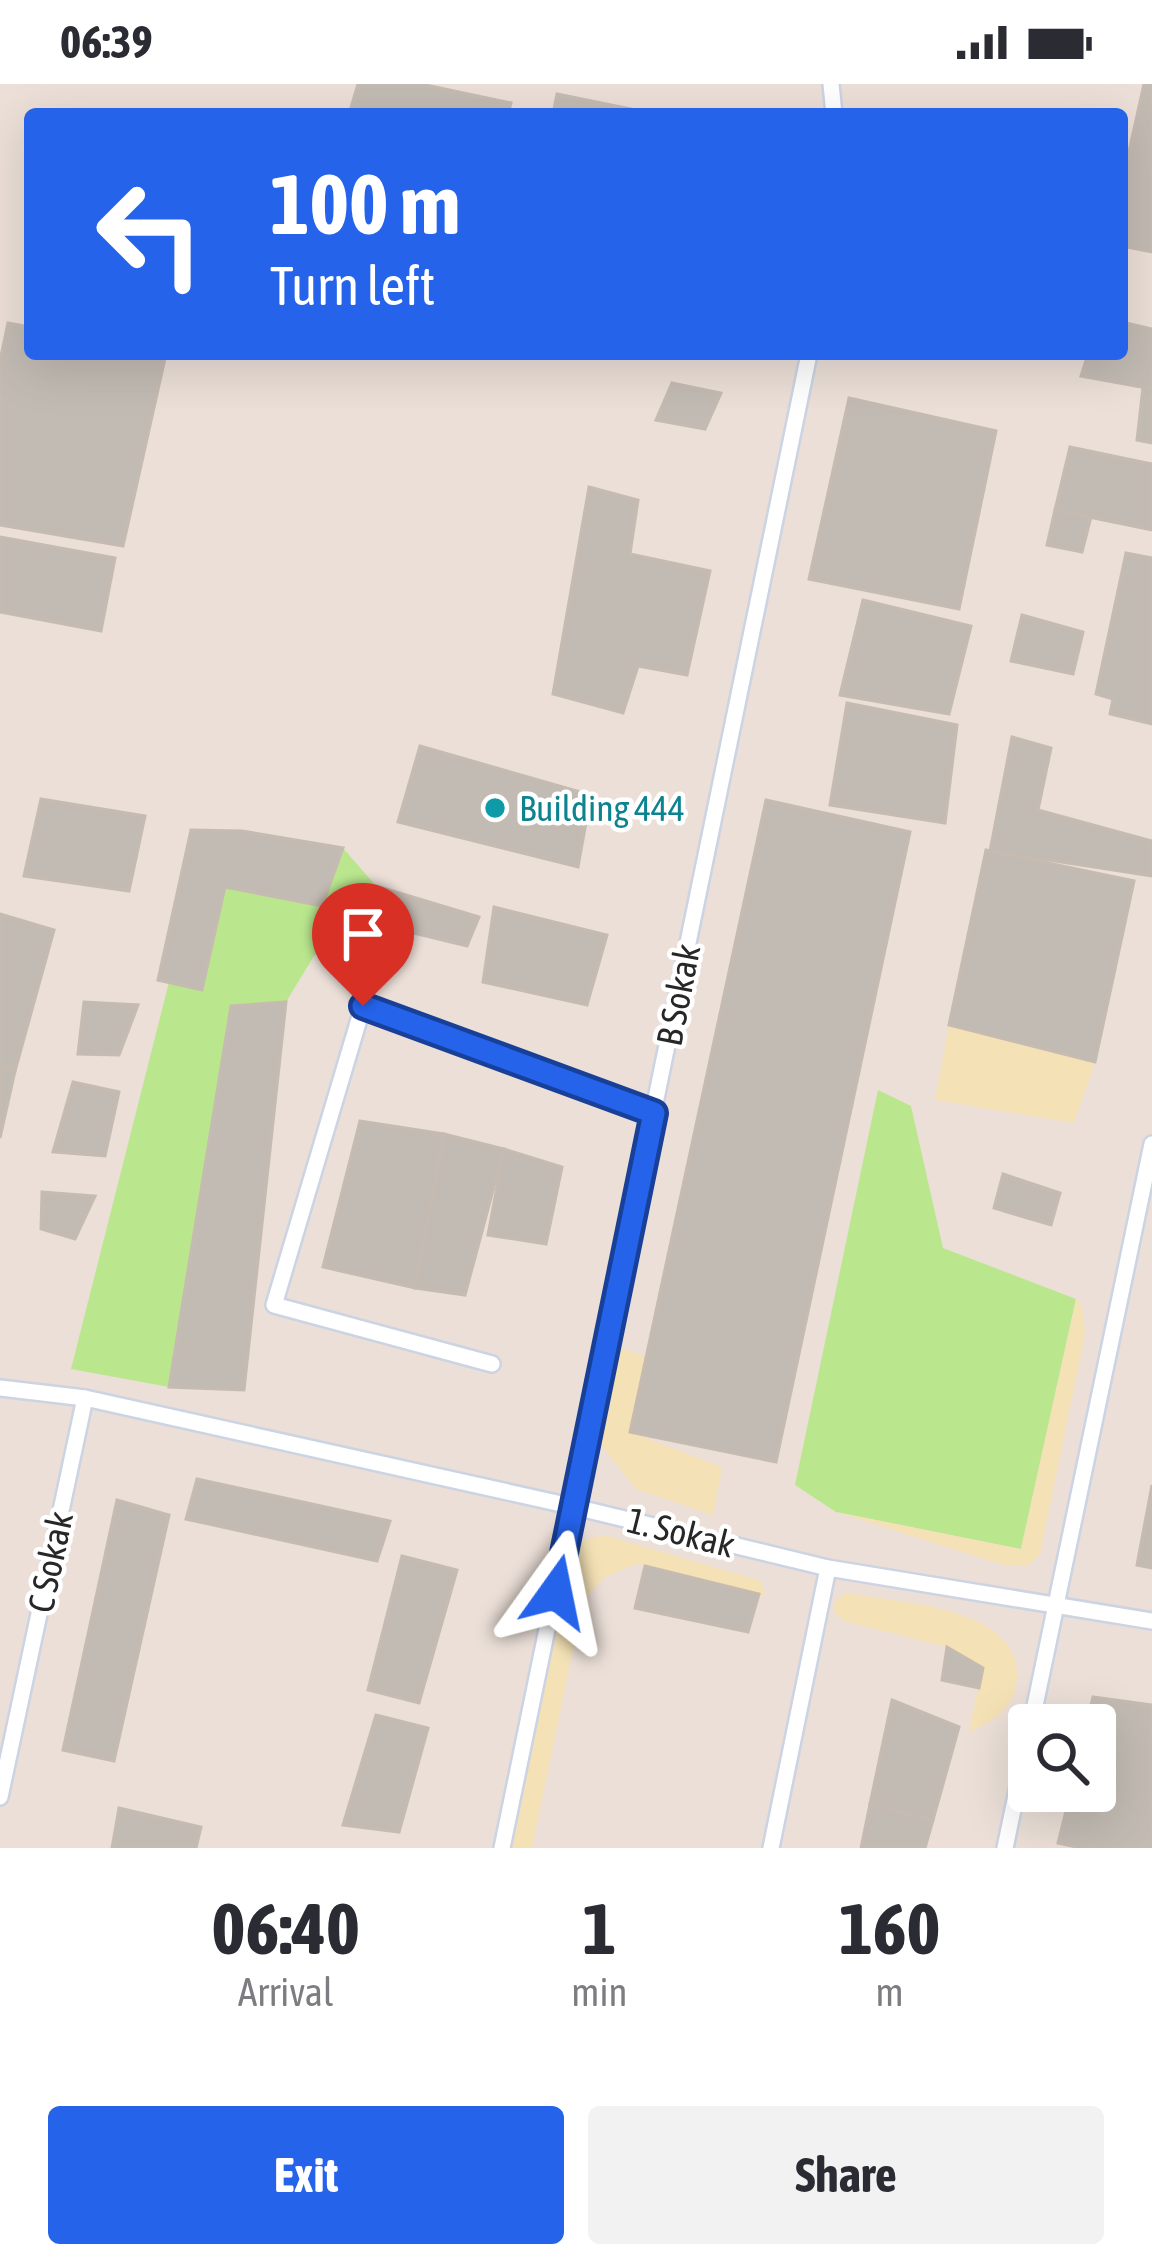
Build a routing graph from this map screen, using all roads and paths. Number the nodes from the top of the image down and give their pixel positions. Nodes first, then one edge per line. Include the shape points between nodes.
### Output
1 (807, 360) edge
2 (654, 1113) junction
3 (1152, 1144) edge
4 (492, 1364) dead end
5 (0, 1388) edge
6 (86, 1398) junction
7 (574, 1507) junction
8 (829, 1568) junction
9 (1056, 1607) junction
10 (1152, 1621) edge
11 (1035, 1704) edge
12 (0, 1797) edge
13 (1013, 1812) edge
14 (502, 1848) edge
15 (771, 1848) edge
16 (1005, 1848) edge

1 - 2 lane, B Sokak
2 - 4 lane via 363,1006 274,1305
2 - 7 lane, B Sokak
3 - 9 lane
5 - 6 lane, 1. Sokak
6 - 7 lane, 1. Sokak
6 - 12 lane, C Sokak
7 - 8 lane, 1. Sokak
7 - 14 lane, B Sokak
8 - 9 lane, 1. Sokak
8 - 15 lane
9 - 10 lane, 1. Sokak
9 - 11 lane
13 - 16 lane

